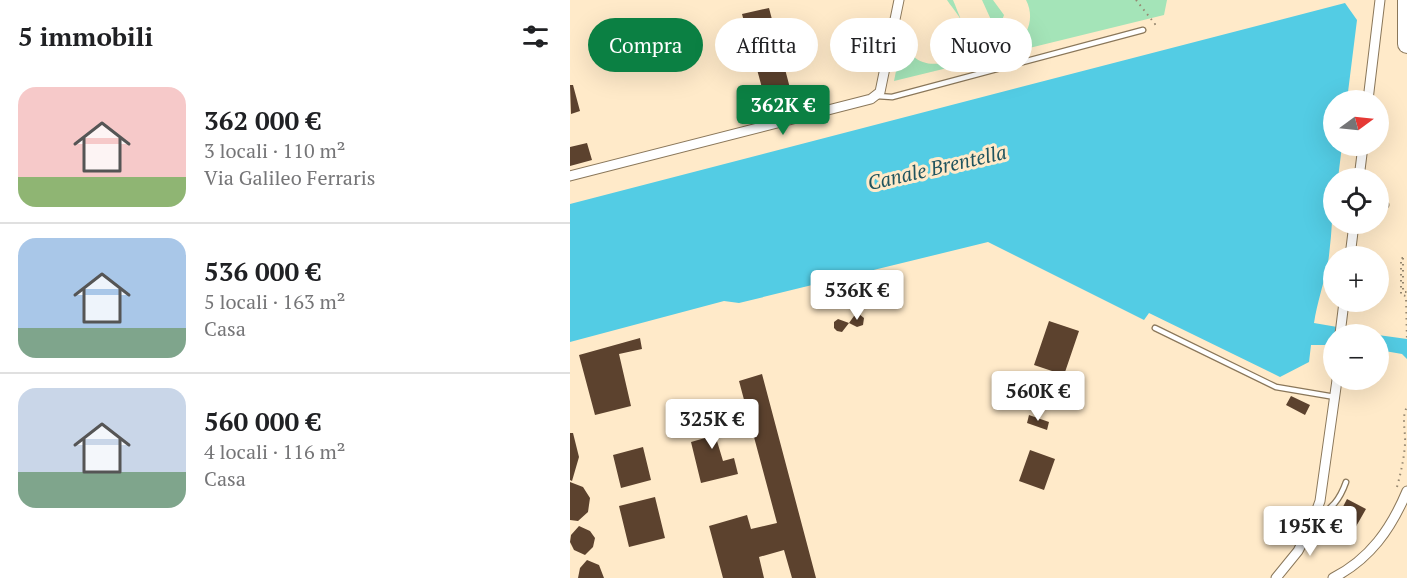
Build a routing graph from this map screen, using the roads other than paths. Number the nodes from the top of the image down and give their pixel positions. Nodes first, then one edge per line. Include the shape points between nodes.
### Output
1 (899, 0) edge
2 (1380, 0) edge
3 (1407, 0) edge
4 (1143, 30) road end
5 (1407, 44) edge
6 (1369, 90) edge
7 (877, 96) junction
8 (570, 176) edge
9 (1155, 327) dead end
10 (1336, 390) edge
11 (1335, 397) junction
12 (1346, 482) dead end
13 (1407, 491) edge
14 (1314, 517) junction
15 (1276, 578) edge
16 (1333, 578) edge

1 - 7 street
2 - 6 street
3 - 5 highway
4 - 7 lane via 892,97
7 - 8 street
9 - 11 lane via 1276,387
10 - 11 street
11 - 14 street via 1320,501
12 - 14 lane via 1335,505
13 - 16 street via 1380,542
14 - 15 street via 1298,551

